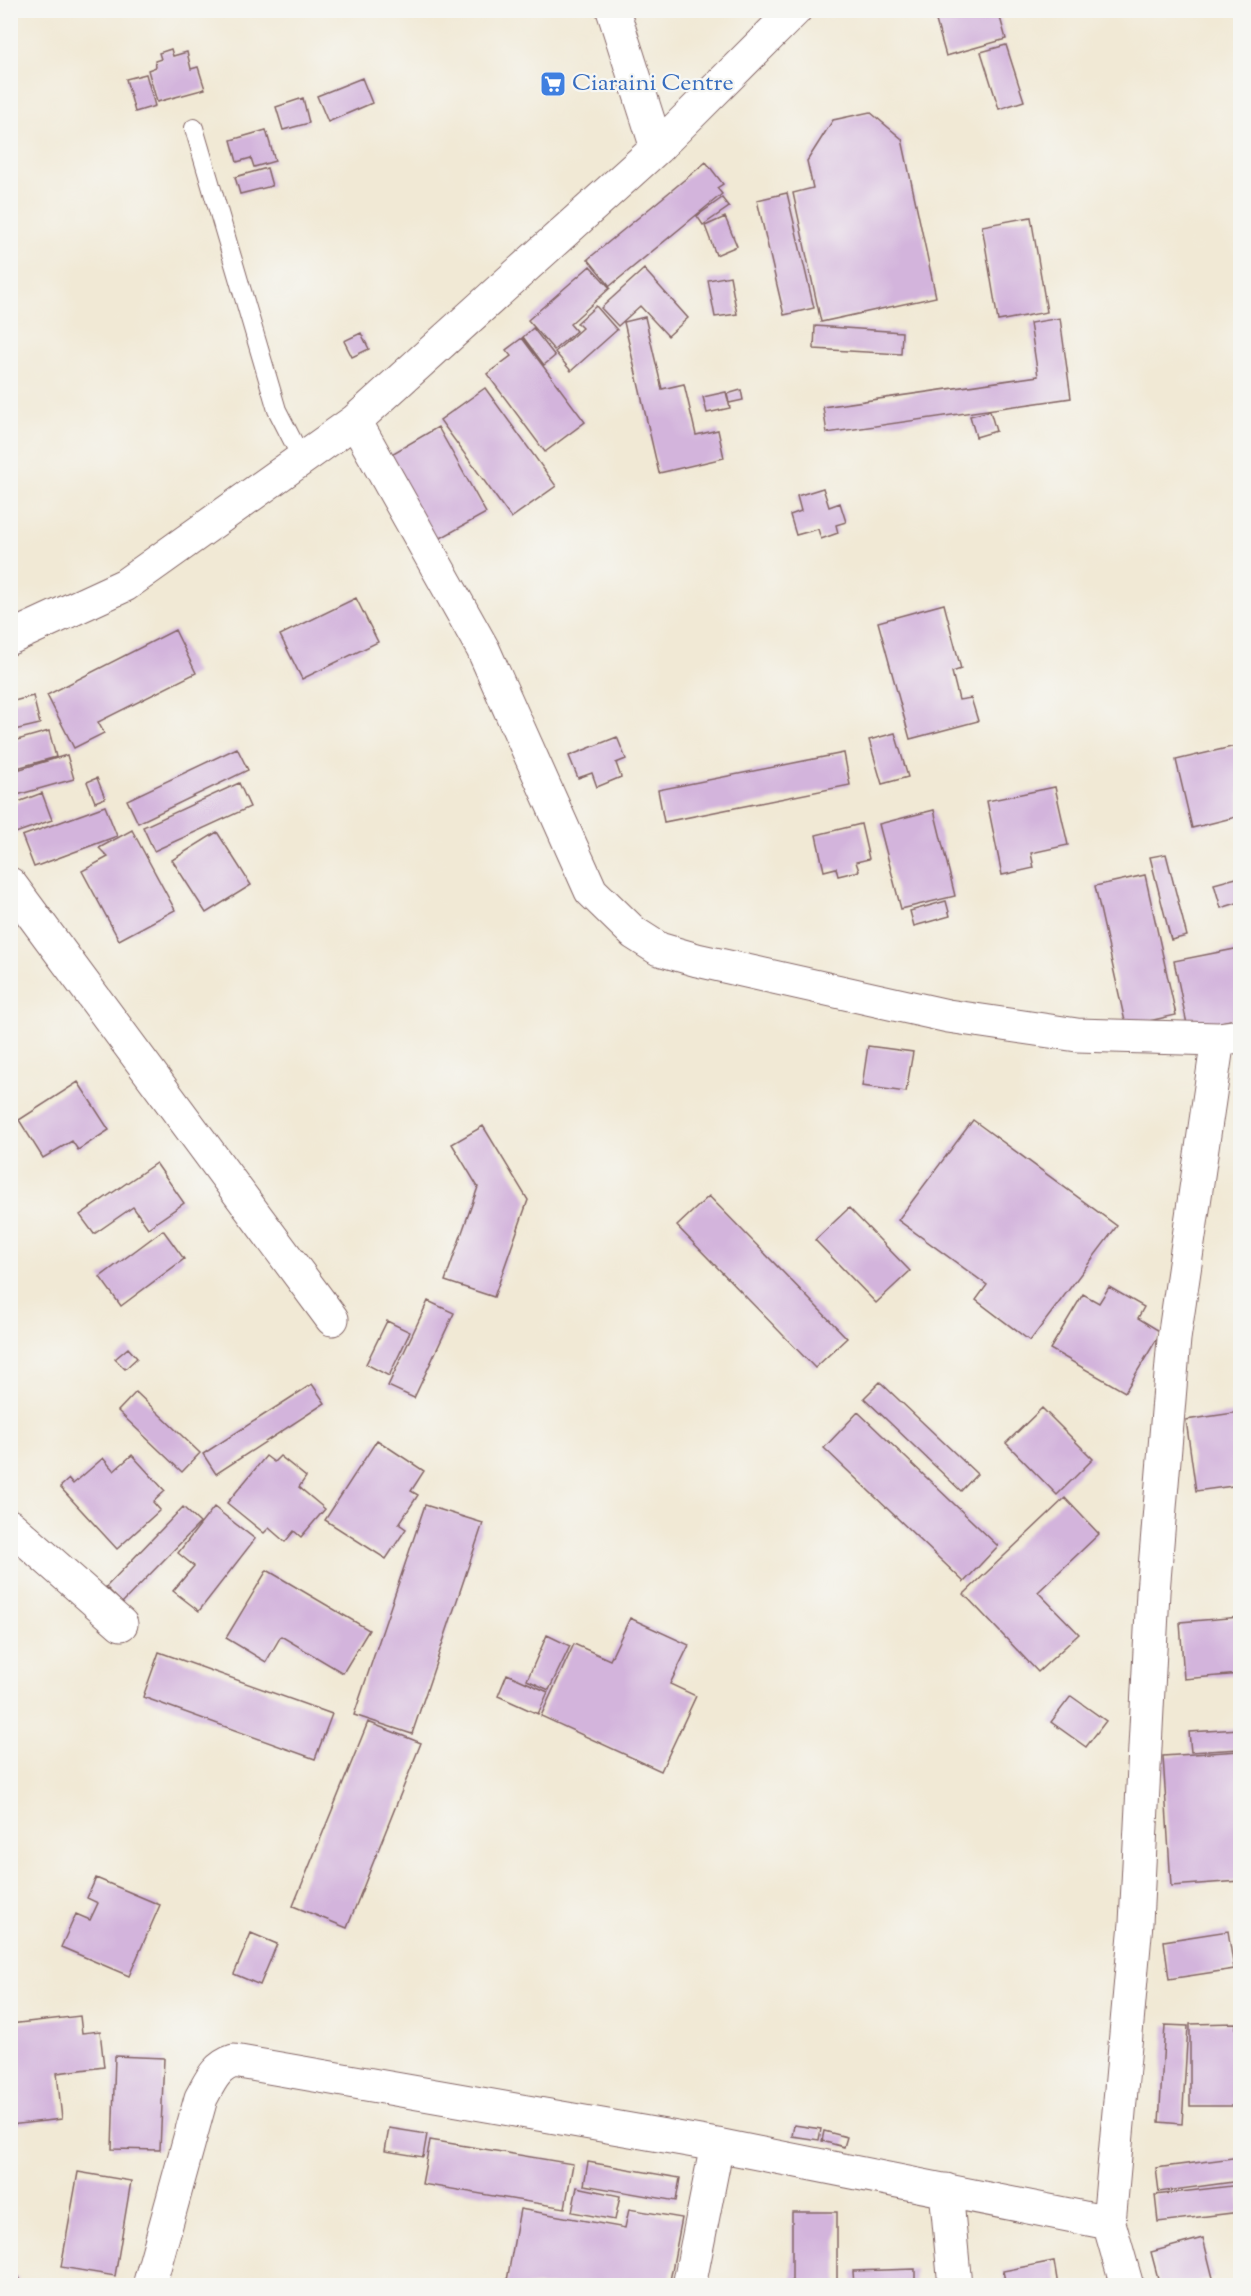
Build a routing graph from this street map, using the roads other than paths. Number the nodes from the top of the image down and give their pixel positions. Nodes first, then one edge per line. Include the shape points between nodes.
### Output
1 (613, 10) edge
2 (795, 10) edge
3 (194, 128) dead end
4 (657, 148) junction
5 (355, 421) junction
6 (302, 459) junction
7 (10, 638) edge
8 (10, 884) edge
9 (1229, 1038) edge
10 (332, 1319) dead end
11 (10, 1526) edge
12 (121, 1624) dead end
13 (717, 2145) junction
14 (946, 2190) junction
15 (1109, 2223) junction
16 (149, 2286) edge
17 (689, 2286) edge
18 (955, 2286) edge
19 (1127, 2286) edge

1 - 4 street
2 - 4 street
3 - 6 lane via 277,410
4 - 5 street
5 - 6 street
5 - 9 street via 483,649 591,891 634,933 659,949 697,960 948,1016 1077,1035
6 - 7 street via 125,585
8 - 10 street
9 - 15 street via 1174,1339 1153,1592 1136,1923
11 - 12 street
13 - 14 street
13 - 16 street via 234,2061 215,2072 201,2098
13 - 17 street
14 - 15 street
14 - 18 street
15 - 19 street

